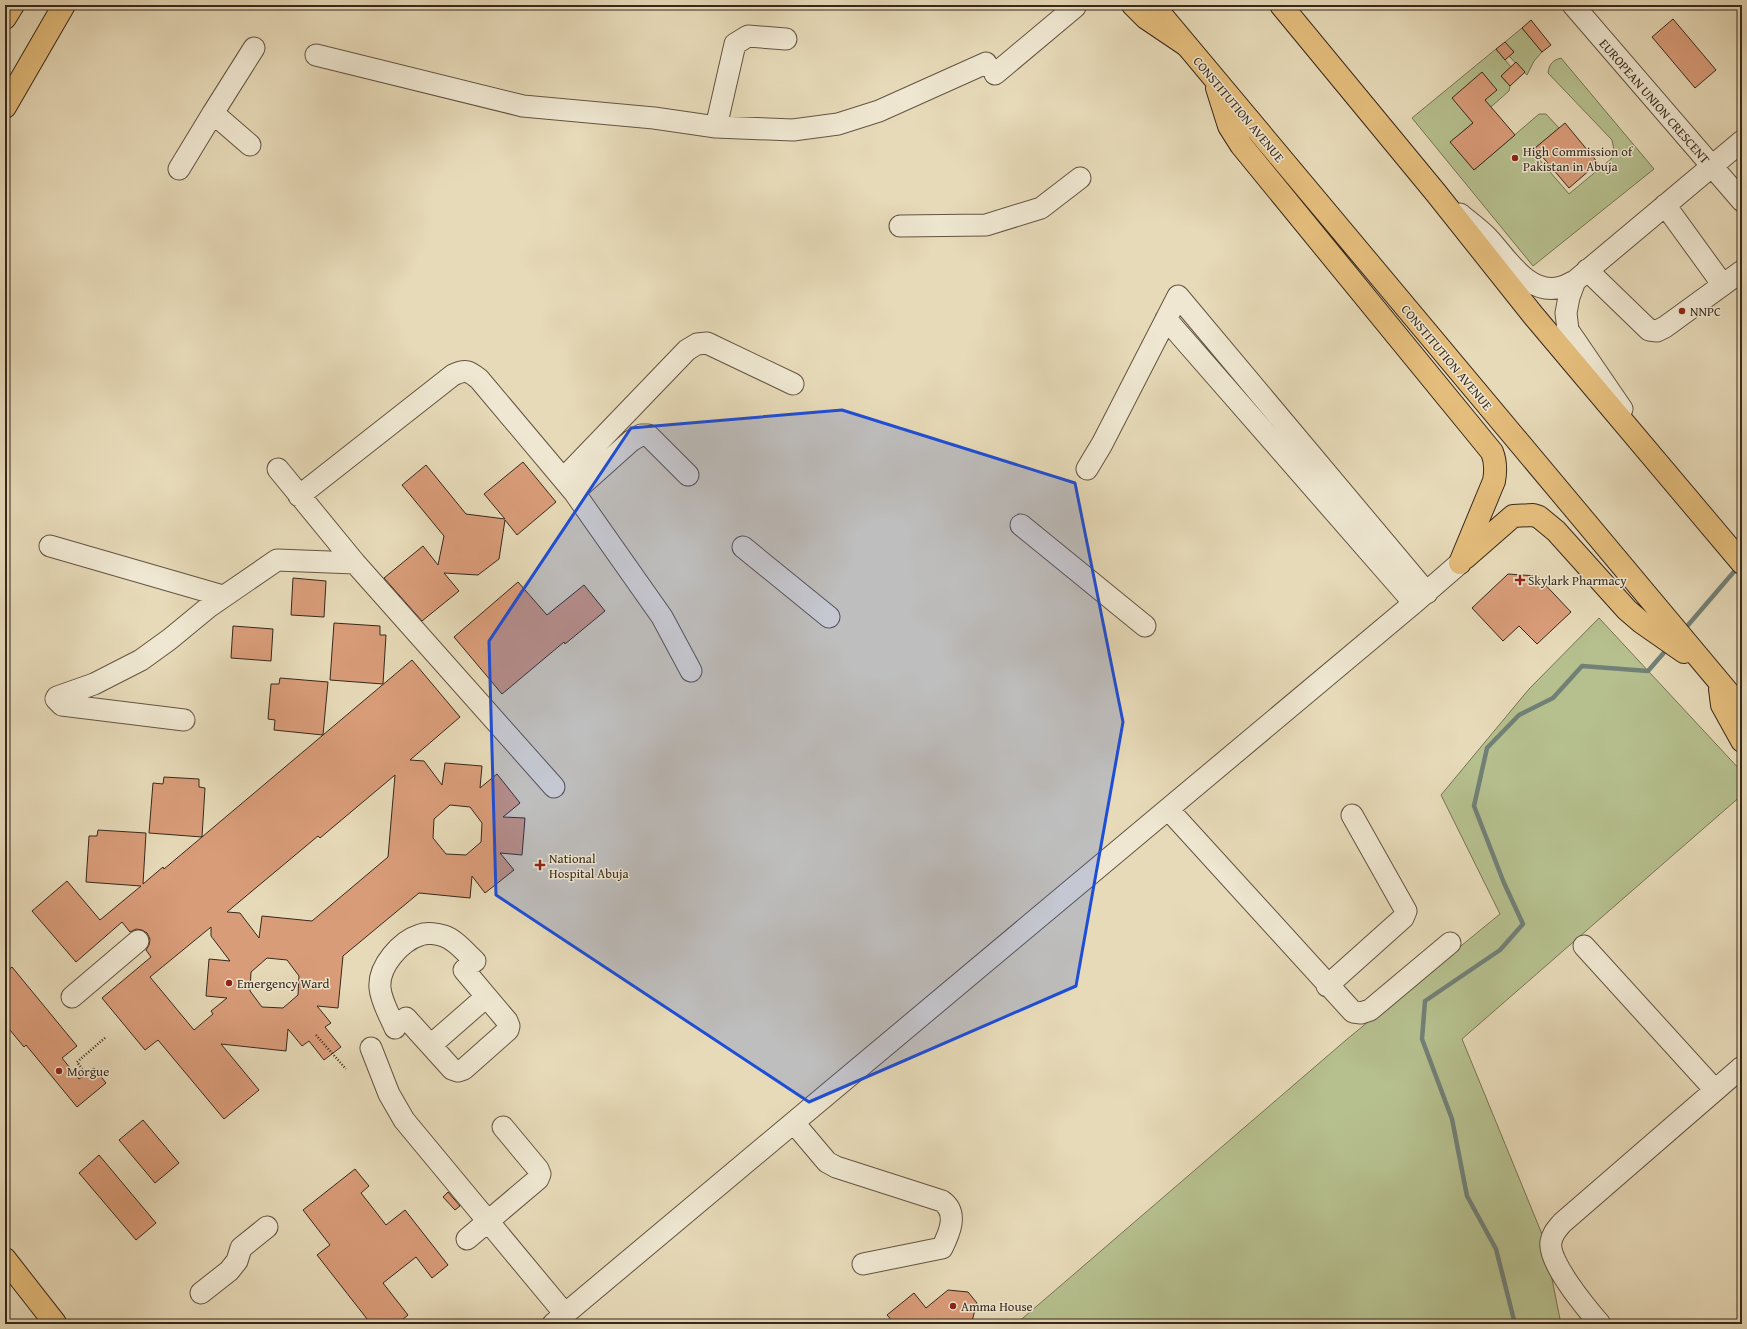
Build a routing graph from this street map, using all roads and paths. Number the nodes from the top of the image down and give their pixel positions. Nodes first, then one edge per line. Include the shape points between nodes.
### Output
1 (13, 5) edge
2 (64, 5) edge
3 (1133, 5) edge
4 (1153, 5) edge
5 (1281, 5) edge
6 (1573, 5) edge
7 (1075, 7) dead end
8 (5, 18) edge
9 (786, 39) dead end
10 (1186, 45) junction
11 (254, 48) dead end
12 (316, 55) dead end
13 (1213, 78) junction
14 (5, 107) edge
15 (213, 114) junction
16 (716, 127) junction
17 (1742, 141) edge
18 (250, 145) dead end
19 (1711, 167) junction
20 (179, 169) dead end
21 (1080, 178) dead end
22 (1436, 194) junction
23 (1742, 201) edge
24 (1665, 205) junction
25 (900, 226) dead end
26 (1742, 271) edge
27 (1581, 276) junction
28 (1723, 285) junction
29 (1166, 319) junction
30 (793, 384) dead end
31 (1632, 432) junction
32 (1087, 469) dead end
33 (278, 470) dead end
34 (688, 475) dead end
35 (568, 486) junction
36 (299, 496) junction
37 (1021, 525) dead end
38 (50, 546) dead end
39 (743, 547) dead end
40 (355, 563) junction
41 (1460, 563) junction
42 (1742, 563) edge
43 (223, 596) junction
44 (1420, 598) junction
45 (829, 617) dead end
46 (1145, 626) dead end
47 (691, 671) dead end
48 (1713, 676) junction
49 (1742, 709) edge
50 (184, 720) dead end
51 (1742, 741) edge
52 (554, 787) dead end
53 (1168, 809) junction
54 (1352, 815) dead end
55 (138, 941) dead end
56 (1450, 943) dead end
57 (1584, 946) dead end
58 (1327, 986) junction
59 (72, 997) dead end
60 (486, 997) junction
61 (316, 1035) dead end
62 (106, 1037) dead end
63 (430, 1045) junction
64 (372, 1048) dead end
65 (1742, 1067) edge
66 (346, 1069) dead end
67 (86, 1074) dead end
68 (1716, 1090) junction
69 (794, 1122) junction
70 (503, 1127) dead end
71 (488, 1221) junction
72 (266, 1227) dead end
73 (468, 1239) dead end
74 (5, 1259) edge
75 (5, 1262) edge
76 (863, 1264) dead end
77 (201, 1293) dead end
78 (559, 1319) edge
79 (56, 1323) edge
80 (1600, 1324) edge

1 - 8 main road
2 - 14 main road
3 - 10 main road via 1146,18
4 - 10 main road, CONSTITUTION AVENUE
5 - 22 main road
6 - 19 street, EUROPEAN UNION CRESCENT
7 - 16 street via 990,69 879,111 838,124 793,130
9 - 16 street via 748,36 736,44
10 - 13 main road, CONSTITUTION AVENUE
11 - 15 street
12 - 16 street via 523,106 654,118
13 - 41 main road via 1229,126 1241,145 1492,452 1496,468 1494,481
13 - 48 main road, CONSTITUTION AVENUE
15 - 18 street
15 - 20 street
17 - 19 street, EUROPEAN UNION CRESCENT
19 - 23 street
19 - 24 street
21 - 25 street via 1041,208 986,225
22 - 27 street via 1486,236 1528,281 1541,287 1559,288
22 - 31 main road via 1533,315
24 - 27 street
24 - 28 street
26 - 28 street
27 - 28 street via 1649,330 1657,331
27 - 31 street via 1569,298 1566,313 1568,330 1621,406
29 - 32 street
29 - 44 street
29 - 44 street via 1178,296
30 - 35 street via 707,343 697,344 687,350
31 - 42 main road
33 - 36 street
34 - 35 street via 648,435 640,435
35 - 36 street via 480,379 463,371 453,375
35 - 47 street via 662,617
36 - 40 street
37 - 46 street
38 - 43 street
39 - 45 street
40 - 43 street via 277,560
40 - 52 street
41 - 44 street
41 - 48 main road via 1507,521 1520,515 1533,515 1556,531 1614,597 1637,618
43 - 50 street via 141,660 117,674 56,699 62,705
44 - 53 street
48 - 49 main road, CONSTITUTION AVENUE
48 - 51 main road via 1722,705
53 - 58 street
53 - 69 street
54 - 58 street via 1406,911 1403,918
55 - 59 street
56 - 58 street via 1370,1010 1353,1012
57 - 68 street
60 - 63 street
60 - 63 street via 507,1021 508,1030 464,1069 452,1069
60 - 63 street via 469,966 446,936 421,934 407,942 393,954 384,970 380,987 400,1023
61 - 66 path
62 - 67 path via 77,1062
64 - 71 street via 390,1094 404,1120
65 - 68 street
68 - 80 street via 1554,1232 1550,1243 1552,1256 1571,1287
69 - 76 street via 827,1162 942,1201 950,1210 951,1231 942,1248
69 - 78 street
70 - 71 street via 540,1174 538,1179
71 - 73 street
71 - 78 street
72 - 77 street via 240,1248 237,1261 229,1270
74 - 79 main road
75 - 79 main road

